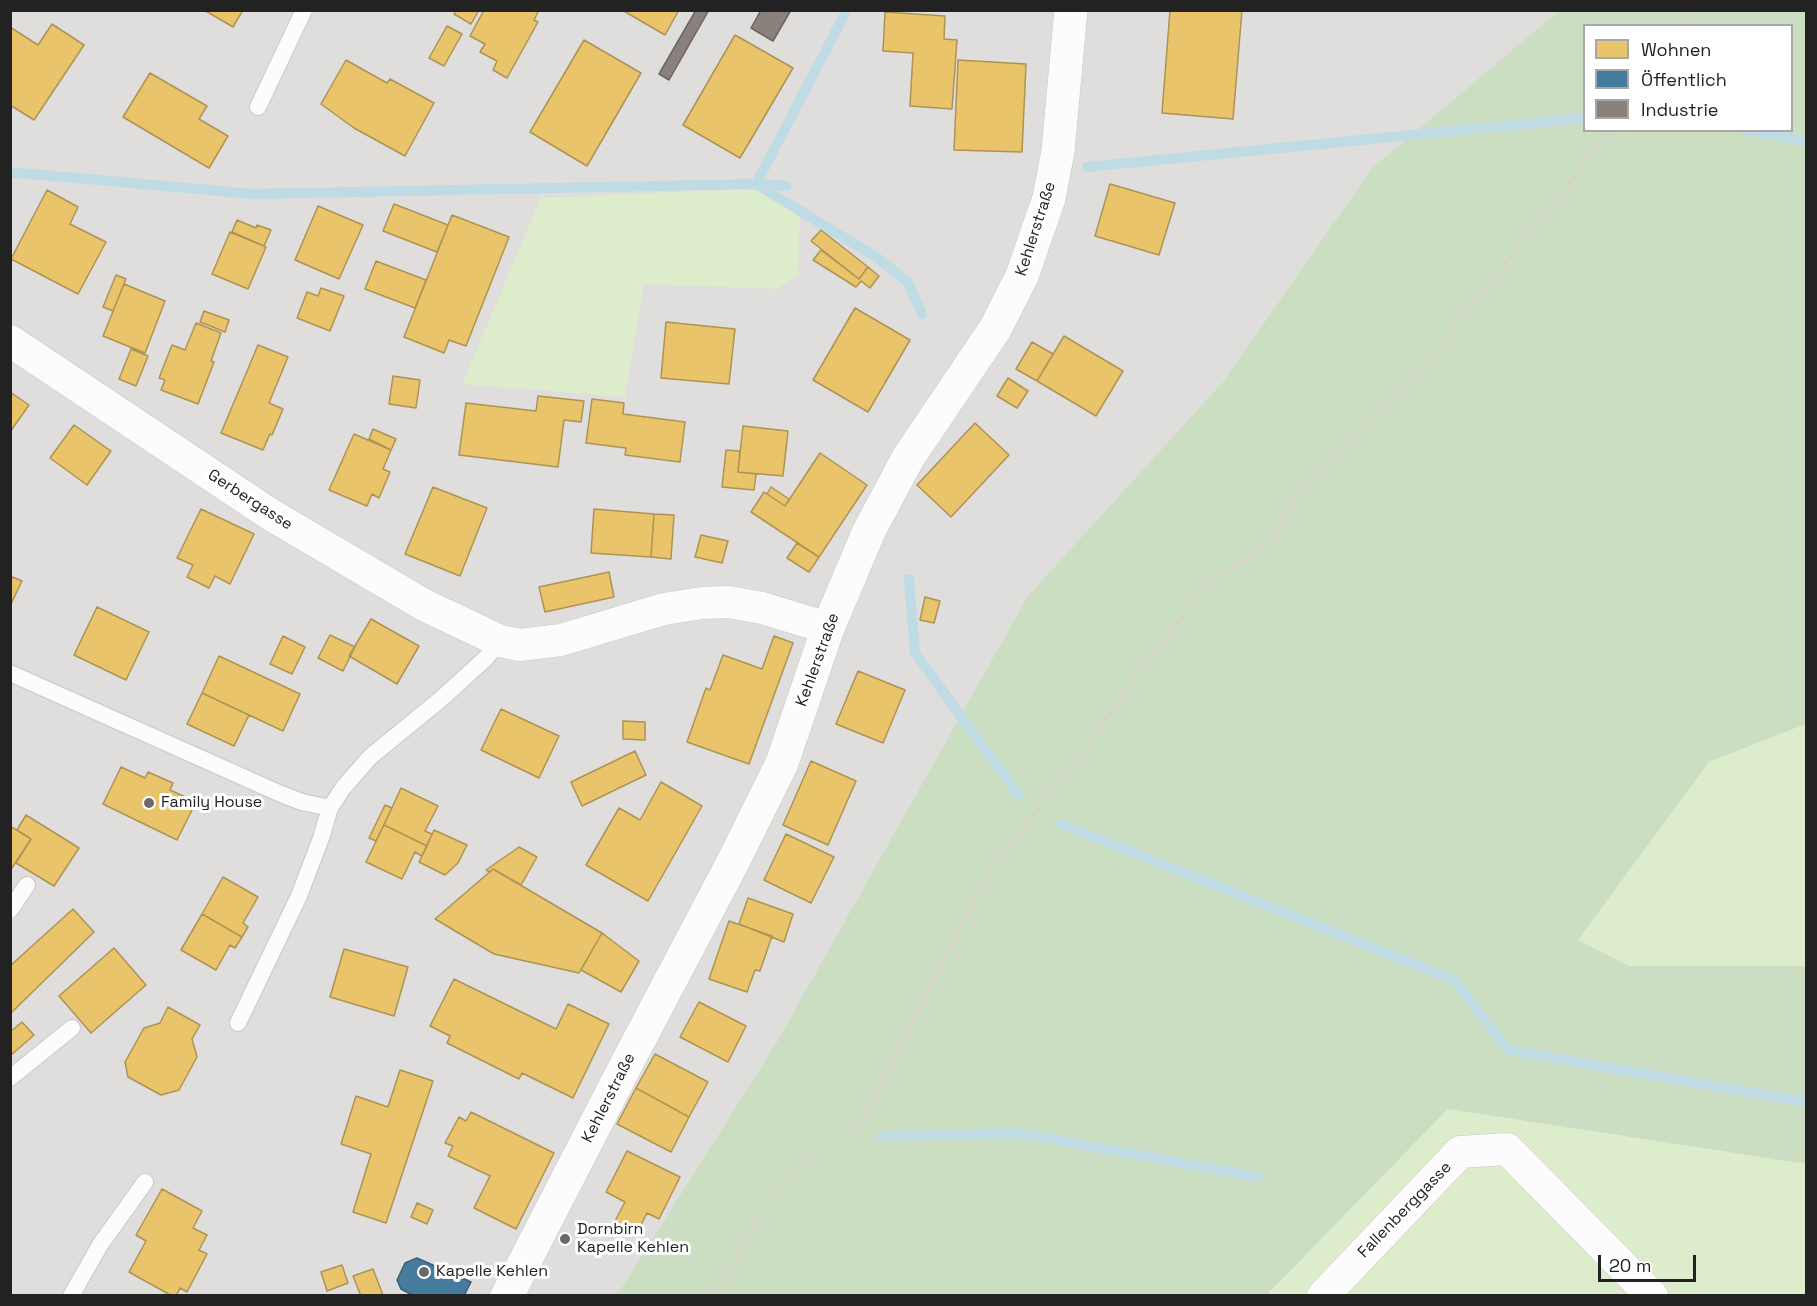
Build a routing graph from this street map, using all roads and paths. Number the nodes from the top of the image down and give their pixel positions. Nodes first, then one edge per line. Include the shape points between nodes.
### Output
1 (304, 10) edge
2 (1071, 10) edge
3 (258, 107) dead end
4 (1609, 132) edge
5 (10, 341) edge
6 (828, 628) junction
7 (500, 641) junction
8 (10, 673) edge
9 (330, 808) junction
10 (27, 885) dead end
11 (10, 910) edge
12 (238, 1023) dead end
13 (72, 1028) dead end
14 (10, 1078) edge
15 (145, 1182) dead end
16 (70, 1296) edge
17 (507, 1296) edge
18 (706, 1296) edge
19 (1323, 1296) edge
20 (1652, 1296) edge

1 - 3 lane
2 - 6 street, Kehlerstraße via 1058,151 1049,198 1022,276 995,329 908,458 869,531
4 - 18 path via 1442,343 1299,487 1273,540 1205,588 986,877 868,1111 799,1172 757,1218 725,1280
5 - 7 street, Gerbergasse via 268,513 424,606
6 - 7 street, Gerbergasse via 762,608 729,602 702,603 664,609 561,640 520,645
6 - 17 street, Kehlerstraße via 782,763
7 - 9 lane via 441,699 370,757
8 - 9 lane via 280,794
9 - 12 lane via 299,896
10 - 11 lane
13 - 14 lane
15 - 16 lane
19 - 20 street, Fallenberggasse via 1460,1152 1507,1149

